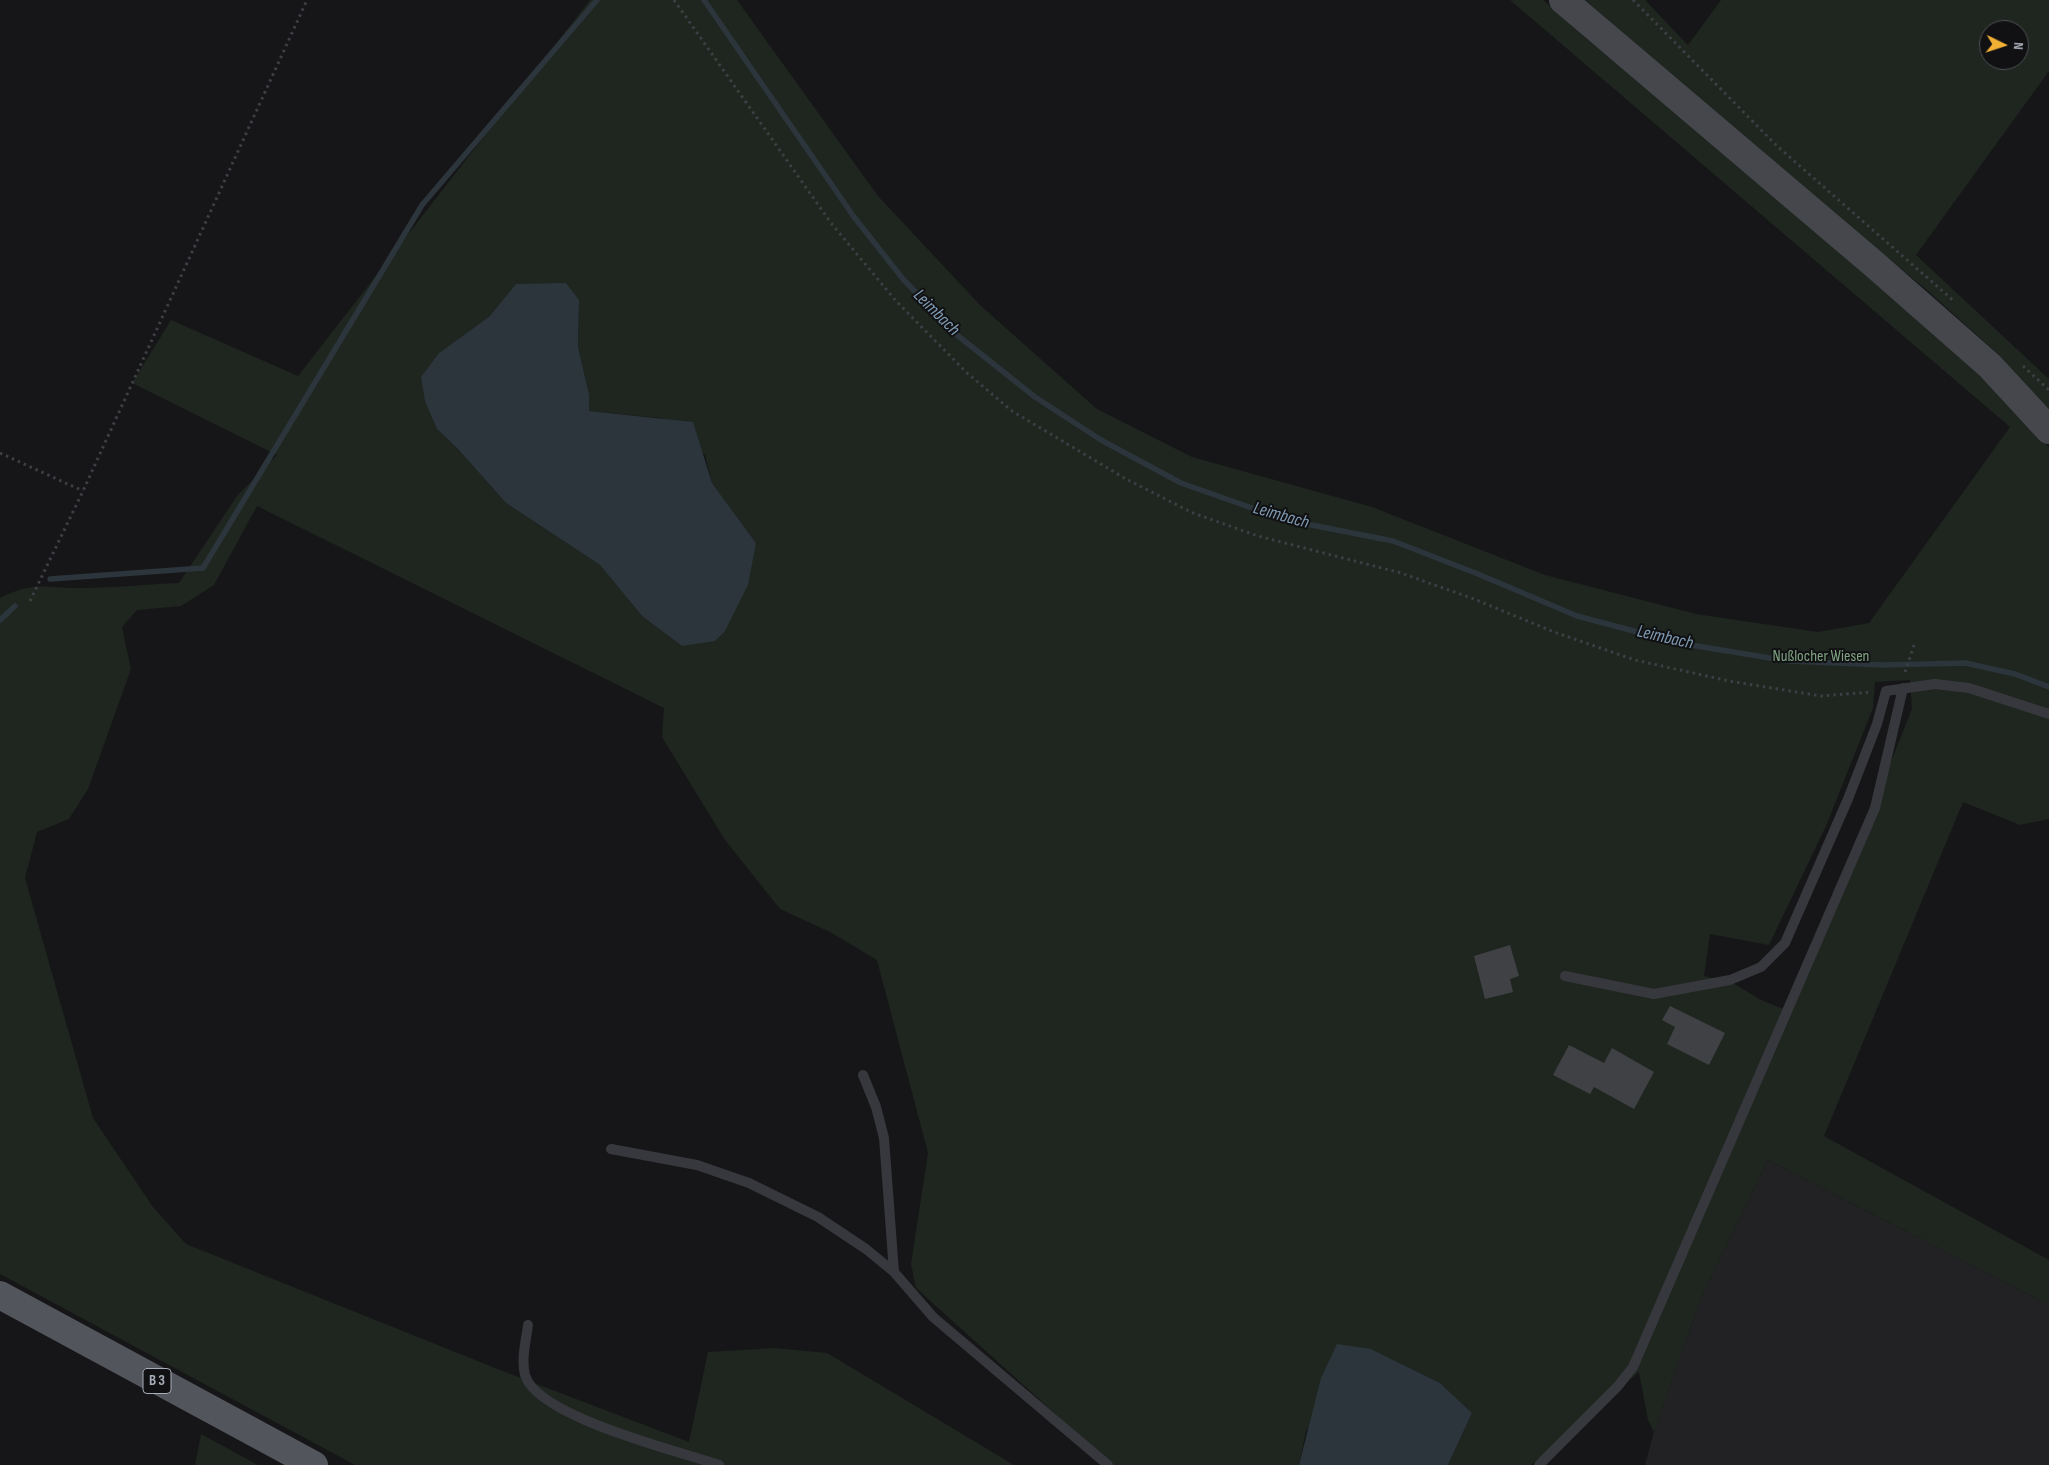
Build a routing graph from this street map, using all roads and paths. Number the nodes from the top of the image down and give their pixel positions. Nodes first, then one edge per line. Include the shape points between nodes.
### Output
1 (307, 0) edge
2 (674, 0) edge
3 (1563, 0) edge
4 (1633, 0) edge
5 (1958, 305) dead end
6 (2021, 364) dead end
7 (2049, 390) edge
8 (2049, 430) edge
9 (0, 453) edge
10 (83, 491) junction
11 (30, 601) dead end
12 (1914, 645) dead end
13 (1905, 672) dead end
14 (1903, 688) junction
15 (1886, 691) junction
16 (2049, 714) edge
17 (1565, 976) dead end
18 (862, 1075) dead end
19 (611, 1149) dead end
20 (894, 1272) junction
21 (0, 1295) edge
22 (528, 1325) dead end
23 (314, 1465) edge
24 (719, 1465) edge
25 (1108, 1465) edge
26 (1539, 1465) edge

1 - 10 path
2 - 15 path via 831,223 896,301 967,373 1012,411 1126,479 1193,512 1258,536 1402,573 1635,660 1729,681 1821,696
3 - 8 street via 1883,271 1990,366
4 - 5 path via 1777,146
6 - 7 path
9 - 10 path
10 - 11 path
12 - 13 path
14 - 15 lane
14 - 16 lane via 1934,684 1969,688
14 - 26 lane via 1875,808 1633,1367
15 - 17 lane via 1877,724 1848,798 1785,943 1761,967 1730,980 1654,994
18 - 20 lane via 876,1107 884,1138
19 - 20 lane via 697,1165 749,1183 818,1217
20 - 25 lane via 933,1317
21 - 23 main road, B 3
22 - 24 lane via 525,1376 542,1396 593,1424

